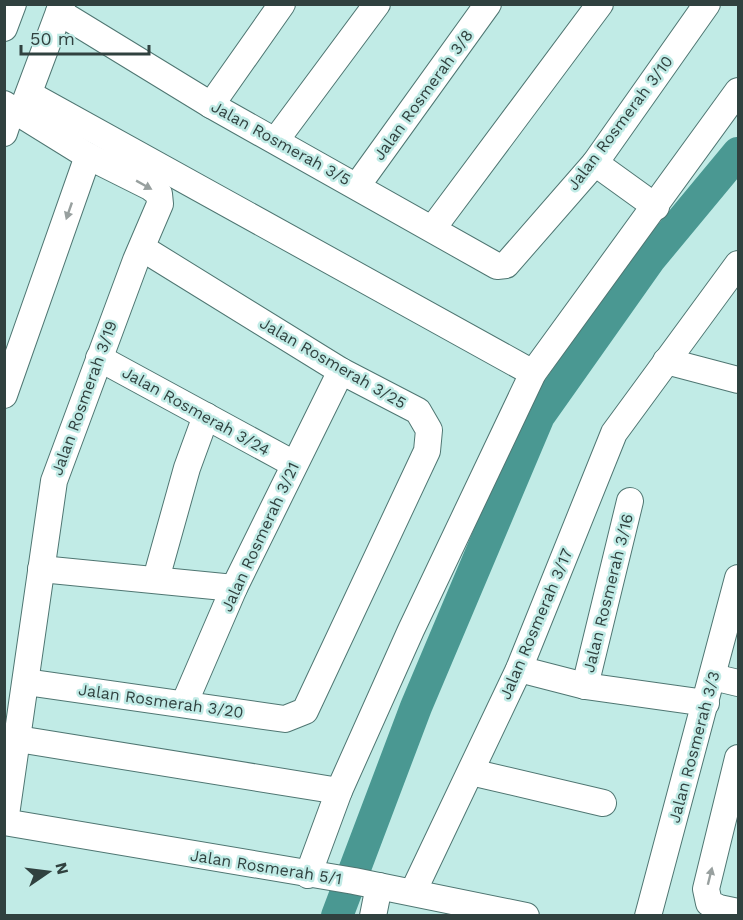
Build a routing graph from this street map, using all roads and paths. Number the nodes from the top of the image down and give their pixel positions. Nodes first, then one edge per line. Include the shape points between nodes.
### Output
1 (13, 4) edge
2 (282, 4) edge
3 (377, 4) edge
4 (488, 4) edge
5 (600, 4) edge
6 (707, 4) edge
7 (61, 8) edge
8 (4, 28) edge
9 (738, 91) edge
10 (17, 105) edge
11 (211, 105) junction
12 (4, 133) edge
13 (276, 140) junction
14 (88, 156) junction
15 (595, 163) junction
16 (357, 186) junction
17 (656, 207) junction
18 (433, 228) junction
19 (142, 248) junction
20 (738, 264) edge
21 (506, 265) joint
22 (99, 358) junction
23 (666, 361) junction
24 (341, 371) junction
25 (533, 373) junction
26 (738, 380) edge
27 (4, 395) edge
28 (206, 416) junction
29 (294, 464) junction
30 (630, 501) dead end
31 (41, 569) junction
32 (738, 578) edge
33 (156, 579) junction
34 (234, 588) junction
35 (519, 669) junction
36 (713, 677) junction
37 (26, 682) junction
38 (738, 683) edge
39 (585, 686) junction
40 (706, 703) junction
41 (184, 704) junction
42 (296, 716) joint
43 (18, 739) junction
44 (738, 758) edge
45 (471, 772) junction
46 (339, 791) junction
47 (603, 803) dead end
48 (5, 822) edge
49 (343, 880) junction
50 (413, 892) junction
51 (738, 912) edge
52 (374, 915) edge
53 (526, 915) edge
54 (648, 915) edge

1 - 8 street
2 - 11 street
3 - 13 street
4 - 16 street, Jalan Rosmerah 3/8
5 - 18 street
6 - 15 street, Jalan Rosmerah 3/10
7 - 10 street
7 - 11 street, Jalan Rosmerah 3/5
9 - 17 street
10 - 12 street
10 - 14 street, Jalan Rosmerah 3/19
10 - 25 street
11 - 13 street, Jalan Rosmerah 3/5
13 - 16 street, Jalan Rosmerah 3/5
14 -> 19 street, Jalan Rosmerah 3/19 via 159,194 160,204
14 -> 27 street
15 - 17 street
15 - 21 street, Jalan Rosmerah 3/10
16 - 18 street, Jalan Rosmerah 3/5
17 - 25 street
18 - 21 street, Jalan Rosmerah 3/5 via 497,266
19 - 22 street, Jalan Rosmerah 3/19
19 - 24 street, Jalan Rosmerah 3/25
20 - 23 street, Jalan Rosmerah 3/17
22 - 28 street, Jalan Rosmerah 3/24
22 - 31 street, Jalan Rosmerah 3/19 via 54,480
23 - 26 street
23 - 35 street, Jalan Rosmerah 3/17 via 614,433
24 - 29 street, Jalan Rosmerah 3/21
24 - 42 street, Jalan Rosmerah 3/25 via 418,411 425,419 430,440 311,703
25 - 46 street
28 - 29 street, Jalan Rosmerah 3/24
28 - 33 street
29 - 34 street, Jalan Rosmerah 3/21
30 - 39 street, Jalan Rosmerah 3/16
31 - 33 street
31 - 37 street, Jalan Rosmerah 3/19
32 - 36 street, Jalan Rosmerah 3/3
33 - 34 street
34 - 41 street, Jalan Rosmerah 3/21
35 - 39 street
35 - 45 street, Jalan Rosmerah 3/17
36 - 38 street
36 - 40 street, Jalan Rosmerah 3/3
37 - 41 street, Jalan Rosmerah 3/20
37 - 43 street, Jalan Rosmerah 3/19
39 - 40 street
40 - 54 street, Jalan Rosmerah 3/3
41 - 42 street, Jalan Rosmerah 3/20 via 285,719
43 - 46 street
43 - 48 street, Jalan Rosmerah 3/19
51 -> 44 street via 709,903 706,889
45 - 47 street
45 - 50 street, Jalan Rosmerah 3/17
46 - 49 street
48 - 49 street, Jalan Rosmerah 5/1
49 - 50 street, Jalan Rosmerah 5/1
49 - 52 street
50 - 53 street, Jalan Rosmerah 5/1

